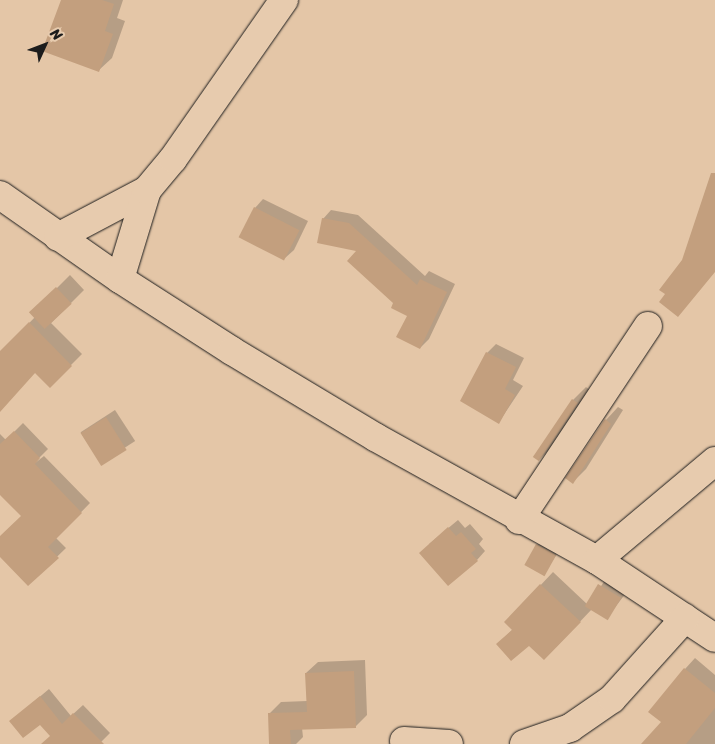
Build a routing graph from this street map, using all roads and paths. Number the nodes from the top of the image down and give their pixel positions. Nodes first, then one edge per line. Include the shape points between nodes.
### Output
1 (284, 0) edge
2 (147, 190) junction
3 (0, 195) edge
4 (58, 237) junction
5 (120, 279) junction
6 (648, 326) dead end
7 (715, 461) edge
8 (519, 520) junction
9 (597, 560) junction
10 (685, 618) junction
11 (715, 638) edge
12 (404, 741) dead end
13 (450, 744) edge
14 (524, 744) edge

1 - 2 street via 173,159
2 - 4 street
2 - 5 street
3 - 4 street
4 - 5 street
5 - 8 street via 375,438
6 - 8 street
7 - 9 street
8 - 9 street
9 - 10 street
10 - 11 street
10 - 14 street via 612,699 570,728
12 - 13 street

